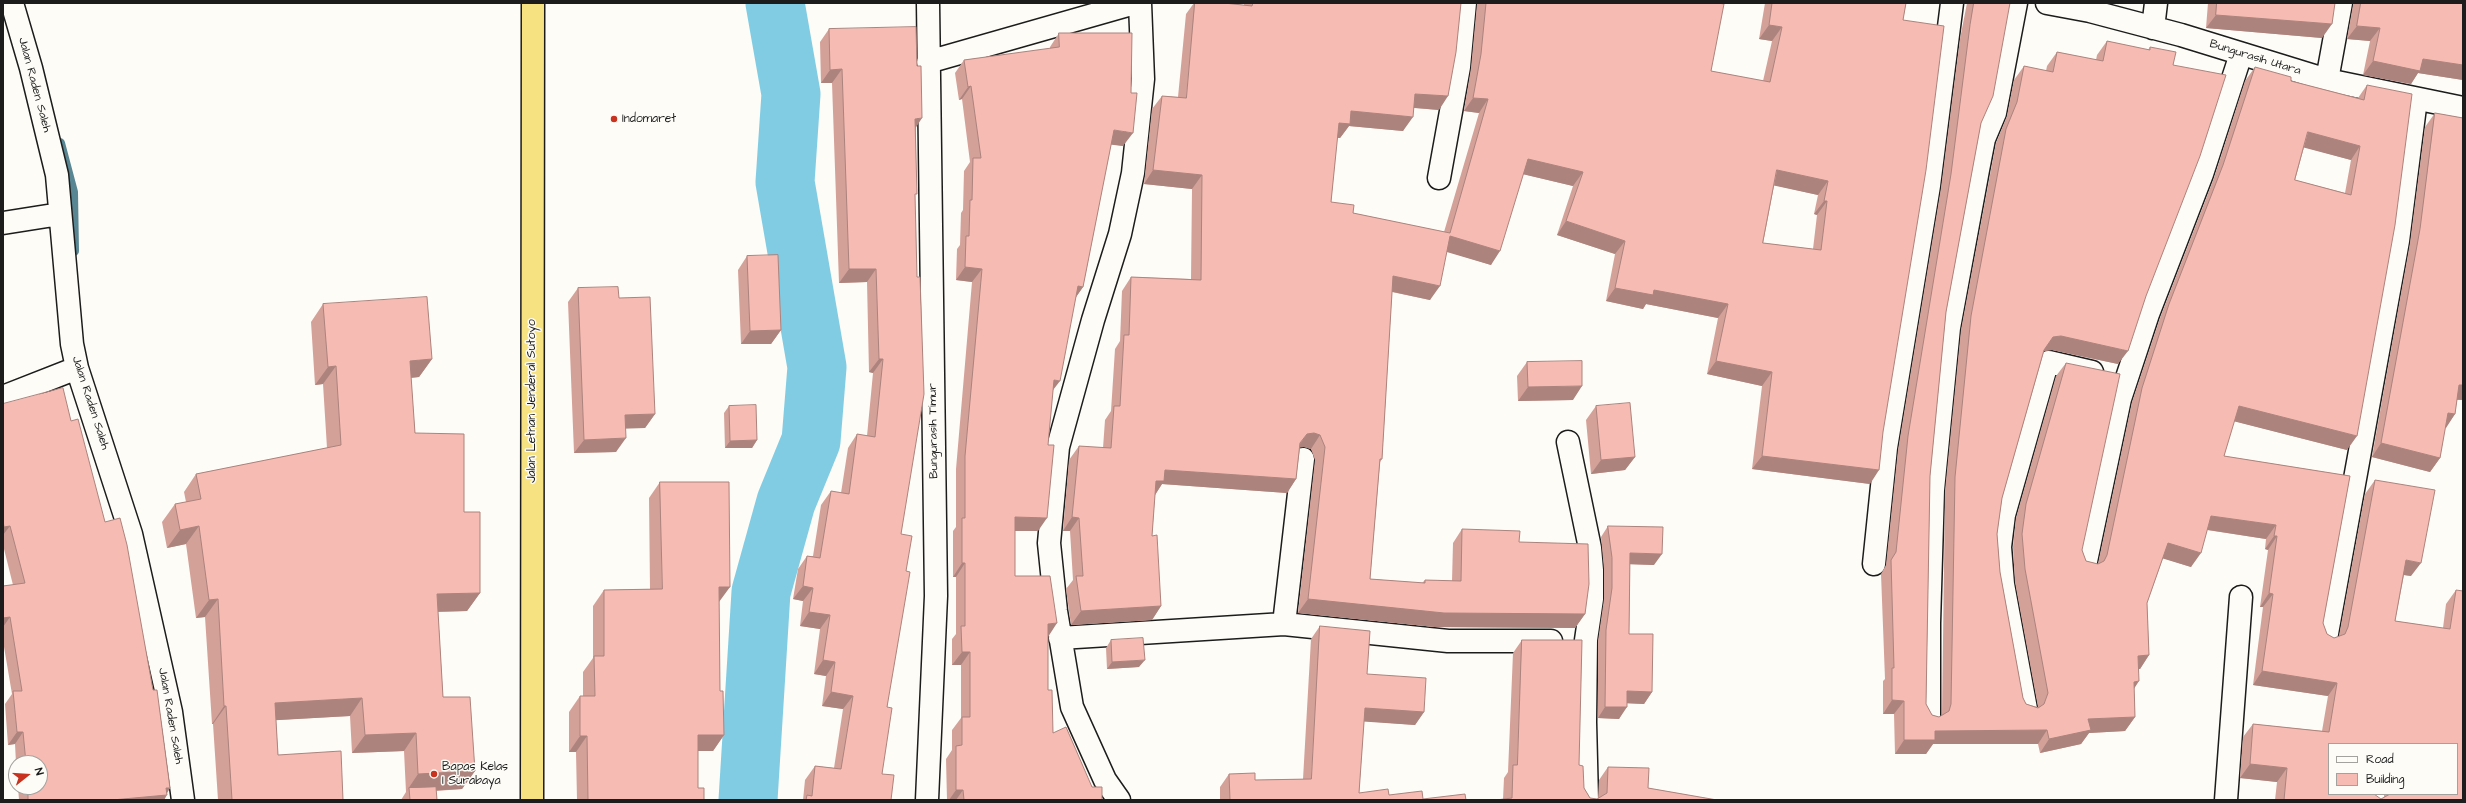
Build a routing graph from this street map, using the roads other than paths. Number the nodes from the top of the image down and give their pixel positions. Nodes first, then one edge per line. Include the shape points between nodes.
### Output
1 (12, 3) edge
2 (533, 3) edge
3 (928, 3) edge
4 (1135, 3) edge
5 (1140, 3) edge
6 (1465, 3) edge
7 (1952, 3) edge
8 (2016, 3) edge
9 (2047, 3) edge
10 (2156, 3) edge
11 (2341, 3) edge
12 (2153, 28) junction
13 (2241, 54) junction
14 (928, 62) junction
15 (2327, 80) junction
16 (2416, 99) junction
17 (2463, 108) edge
18 (1439, 178) dead end
19 (60, 214) junction
20 (3, 223) edge
21 (77, 368) junction
22 (2127, 379) junction
23 (3, 397) edge
24 (1568, 442) dead end
25 (1303, 459) dead end
26 (1874, 564) dead end
27 (2086, 566) edge
28 (2241, 597) dead end
29 (1284, 624) junction
30 (1060, 638) junction
31 (2326, 639) edge
32 (1586, 640) junction
33 (2026, 709) edge
34 (1929, 718) edge
35 (183, 800) edge
36 (532, 800) edge
37 (926, 800) edge
38 (1119, 800) edge
39 (1587, 800) edge
40 (2226, 800) edge

1 - 19 street, Jalan Raden Saleh via 57,175
2 - 36 highway, Jalan Letnan Jenderal Sutoyo
3 - 14 street, Bungurasih Timur
4 - 14 street
5 - 30 street via 1142,79 1133,173 1120,234 1058,447 1048,543
6 - 18 street via 1459,66
7 - 26 street via 1929,186 1886,448
8 - 34 street via 1995,114 1984,139 1949,328 1933,490
9 - 12 street, Bungurasih Utara via 2090,11
10 - 12 street
11 - 15 street
12 - 13 street, Bungurasih Utara
13 - 15 street, Bungurasih Utara
13 - 22 street via 2202,174 2148,314
14 - 37 street, Bungurasih Timur via 936,596
15 - 16 street, Bungurasih Utara
16 - 17 street, Bungurasih Utara
16 - 31 street via 2398,242
19 - 20 street
19 - 21 street, Jalan Raden Saleh via 72,344
21 - 23 street
21 - 35 street, Jalan Raden Saleh via 109,459 131,534 171,712
22 - 27 street via 2120,399
22 - 33 street via 2049,362 2046,367 2004,515 2000,547 2003,584
24 - 32 street via 1590,548 1592,599
25 - 29 street
28 - 40 street
29 - 30 street
29 - 32 street via 1448,641
30 - 38 street via 1072,708 1105,780
32 - 39 street

